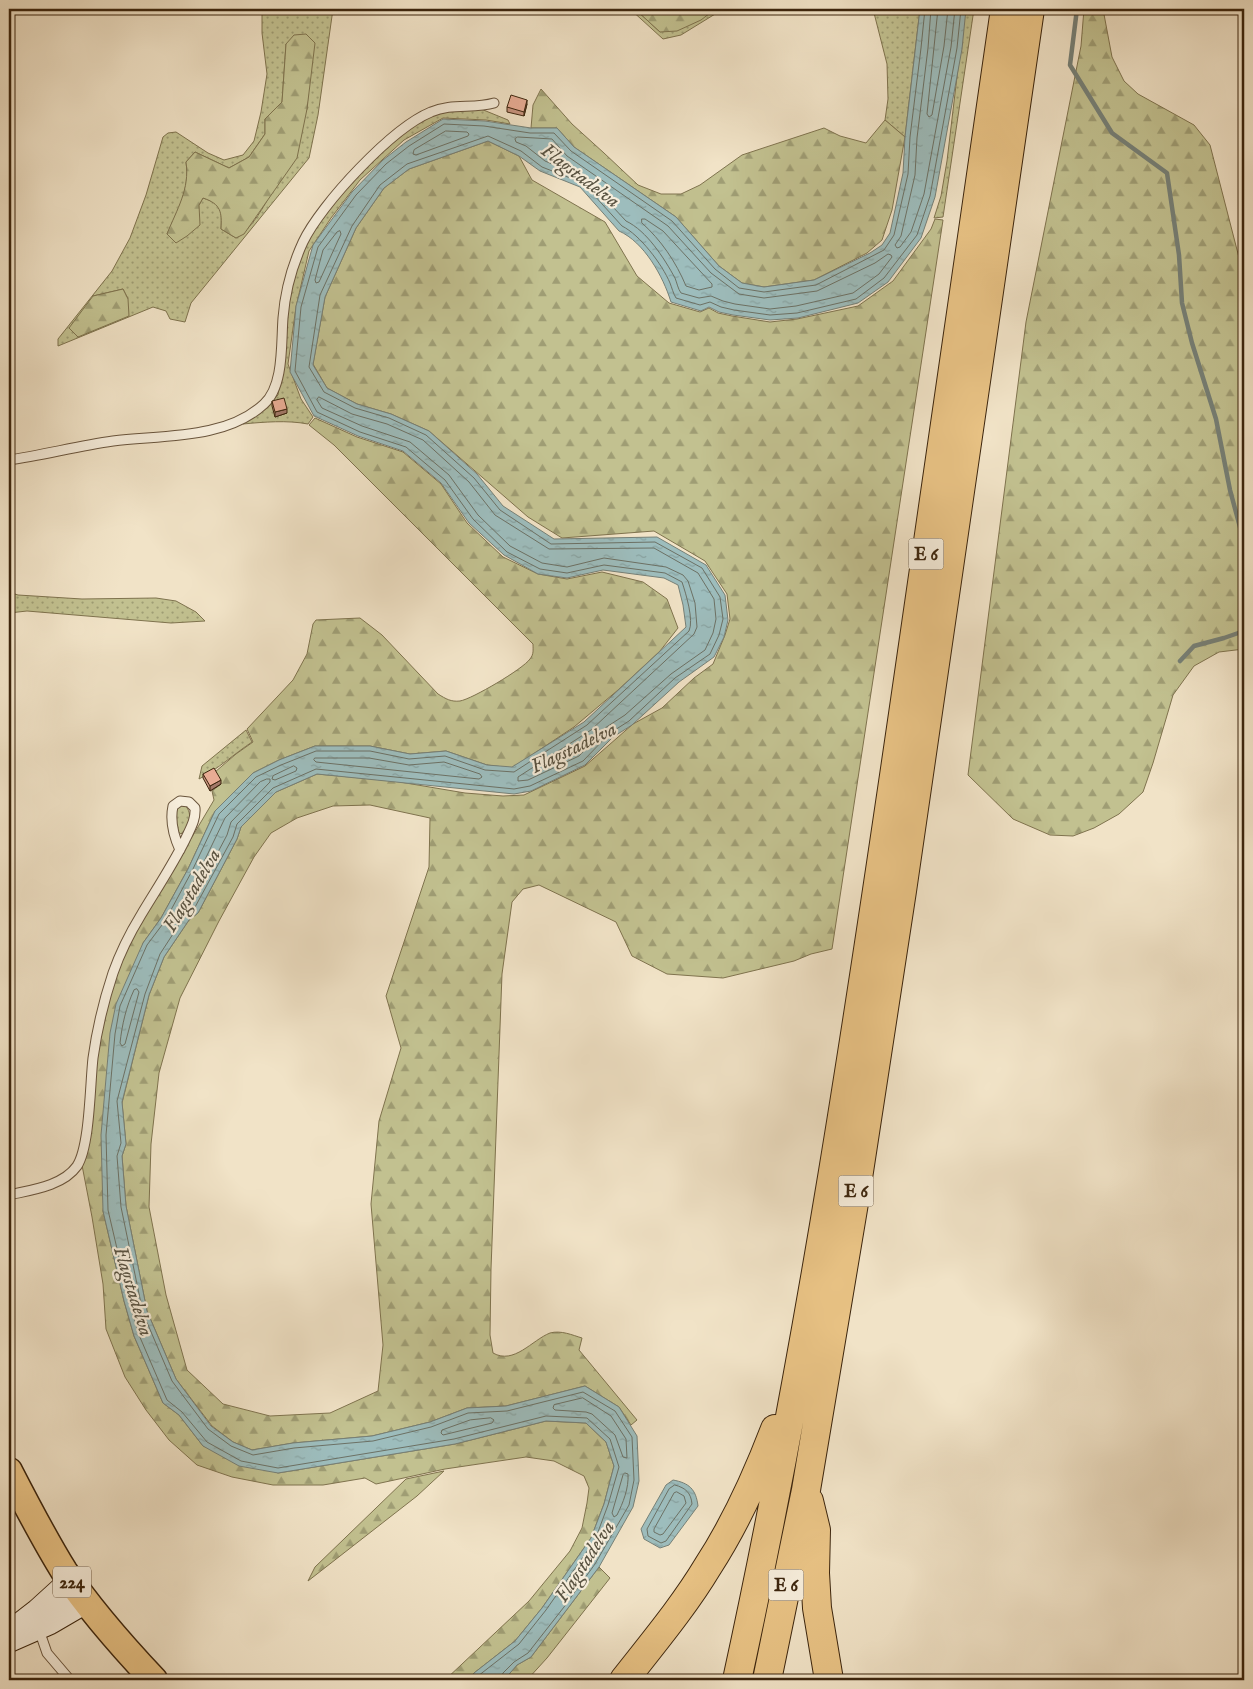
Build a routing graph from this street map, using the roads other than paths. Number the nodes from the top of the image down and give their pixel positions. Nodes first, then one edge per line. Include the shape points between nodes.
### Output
1 (1005, 9) edge
2 (1030, 9) edge
3 (494, 103) dead end
4 (9, 460) edge
5 (180, 850) junction
6 (9, 1195) edge
7 (799, 1370) junction
8 (9, 1471) edge
9 (806, 1490) junction
10 (79, 1591) junction
11 (38, 1627) junction
12 (9, 1633) edge
13 (9, 1640) edge
14 (70, 1680) edge
15 (154, 1680) edge
16 (624, 1680) edge
17 (737, 1680) edge
18 (767, 1680) edge
19 (829, 1680) edge

1 - 7 highway, E 6 via 882,865
2 - 9 highway, E 6 via 901,900
3 - 4 lane via 429,112 390,140 330,202 308,233 296,258 284,307 278,379 271,396 258,409 232,423 194,434 110,442
5 - 5 lane via 195,817 195,808 189,802 180,801 173,806 171,816
5 - 6 lane via 133,929 113,972 96,1038 84,1146 78,1165 55,1182
7 - 16 highway, E 6 via 762,1464 725,1539 684,1602
7 - 17 highway, E 6
8 - 10 main road, 224 via 48,1544
9 - 18 highway, E 6
9 - 19 highway, E 6 via 816,1530 817,1608
10 - 11 main road
10 - 12 main road via 38,1611
10 - 15 main road, 224
11 - 13 main road
11 - 14 lane via 46,1653

